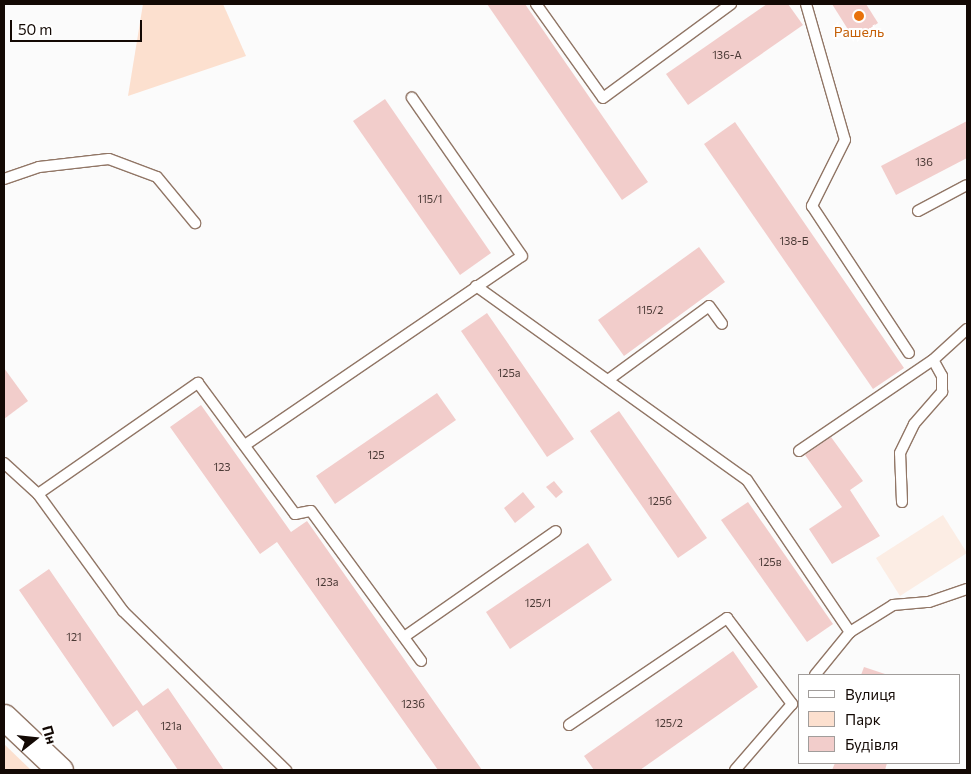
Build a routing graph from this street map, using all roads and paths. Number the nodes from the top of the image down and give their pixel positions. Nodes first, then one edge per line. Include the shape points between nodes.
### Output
1 (536, 4) edge
2 (731, 4) edge
3 (806, 4) edge
4 (412, 98) dead end
5 (4, 179) edge
6 (967, 185) edge
7 (918, 211) dead end
8 (195, 222) dead end
9 (476, 286) junction
10 (722, 324) dead end
11 (967, 329) edge
12 (909, 353) dead end
13 (933, 360) junction
14 (608, 380) junction
15 (245, 446) junction
16 (799, 451) dead end
17 (4, 462) edge
18 (38, 494) junction
19 (902, 502) dead end
20 (556, 531) dead end
21 (967, 589) edge
22 (850, 632) junction
23 (404, 637) junction
24 (421, 661) dead end
25 (816, 674) edge
26 (798, 697) edge
27 (792, 704) junction
28 (4, 717) edge
29 (569, 725) dead end
30 (60, 770) edge
31 (286, 770) edge
32 (735, 770) edge

1 - 2 lane via 603,98
3 - 12 lane via 845,140 812,206
4 - 9 lane via 522,256
5 - 8 lane via 40,167 109,159 157,177
6 - 7 lane
9 - 14 lane
9 - 15 lane
10 - 14 lane via 709,306
11 - 13 lane
13 - 16 lane
13 - 19 lane via 942,376 942,392 914,424 900,454
14 - 22 lane via 748,480
15 - 18 lane via 198,383
15 - 23 lane via 295,514 311,511
17 - 18 lane
18 - 31 lane via 123,611
20 - 23 lane
21 - 22 lane via 929,602 893,605
22 - 25 lane
23 - 24 lane
26 - 27 lane
27 - 29 lane via 727,618
27 - 32 lane
28 - 30 street

